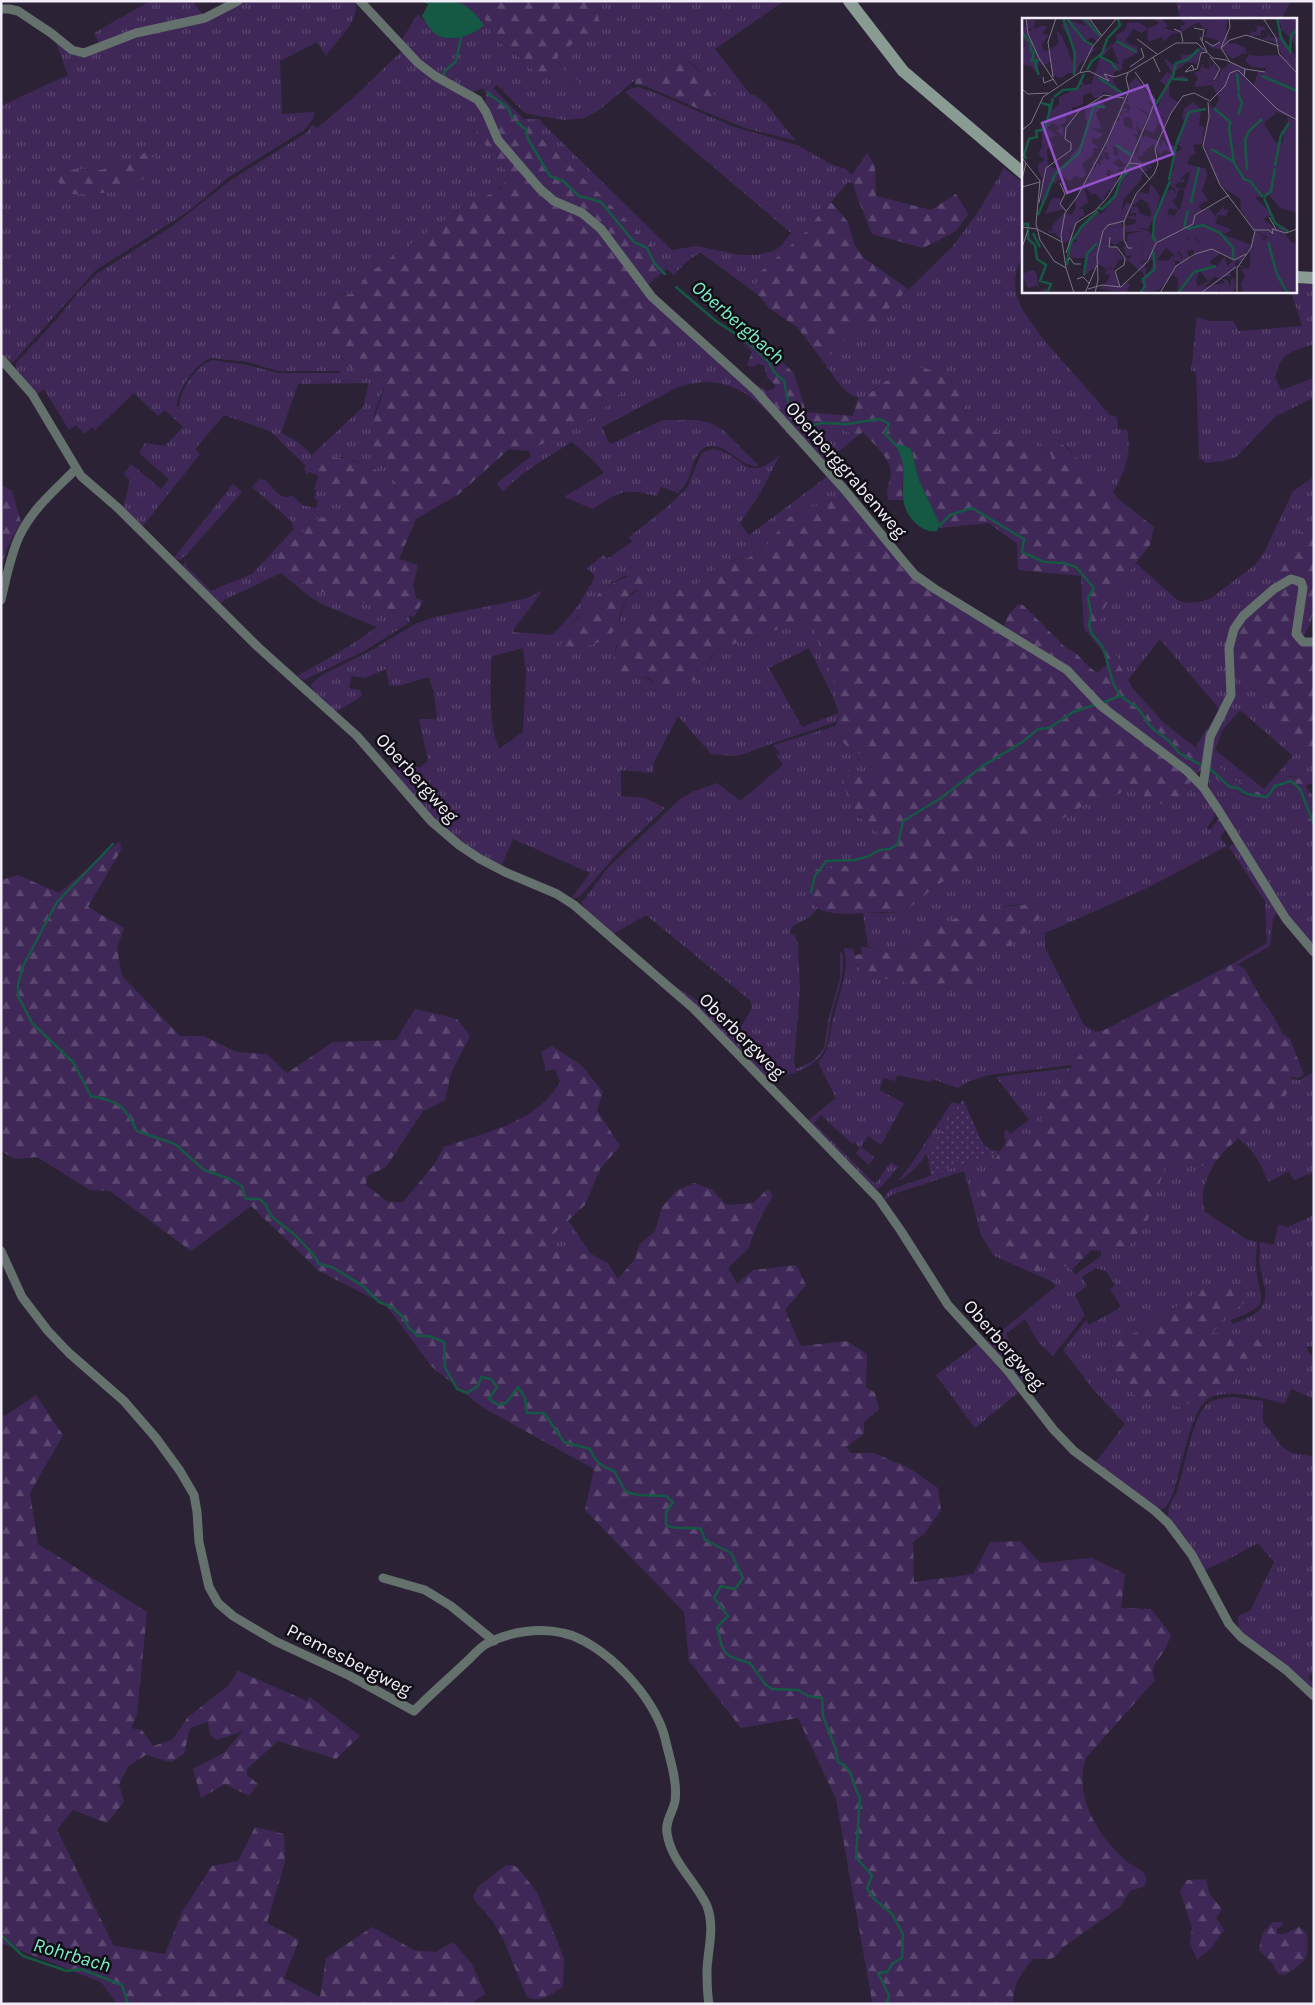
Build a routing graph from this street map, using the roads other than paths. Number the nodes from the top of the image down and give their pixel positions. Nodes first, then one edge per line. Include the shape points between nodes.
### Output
1 (238, 1) edge
2 (360, 1) edge
3 (849, 1) edge
4 (1, 9) edge
5 (1022, 172) edge
6 (1298, 278) edge
7 (1314, 278) edge
8 (1, 359) edge
9 (76, 469) junction
10 (1, 600) edge
11 (1314, 642) edge
12 (1203, 787) junction
13 (1314, 952) edge
14 (1, 1251) edge
15 (383, 1578) dead end
16 (494, 1641) junction
17 (1314, 1696) edge
18 (709, 2004) edge

1 - 4 street via 205,18 136,33 84,54 72,50 18,11
2 - 12 street, Oberberggrabenweg via 418,63 478,100 498,140 540,189 554,201 582,213 601,229 652,297 760,395 915,574 1067,670 1100,706 1166,754
3 - 5 main road via 903,71
6 - 7 main road
8 - 9 street, Oberbergweg via 32,394
9 - 10 street via 36,510 22,531
9 - 17 street, Oberbergweg via 238,628 357,736 438,828 490,865 557,894 574,905 693,1008 878,1198 948,1305 1008,1371 1063,1440 1168,1523 1192,1555 1225,1619 1237,1633
11 - 12 street via 1303,642 1296,634 1303,588 1296,579 1279,585 1243,616 1229,643 1232,691 1212,731
12 - 13 street, Oberberggrabenweg via 1286,919
14 - 16 street, Premesbergweg via 17,1287 38,1319 69,1353 124,1401 180,1471 194,1495 209,1586 218,1603 232,1616 414,1711 483,1647
15 - 16 street via 425,1590 451,1606
16 - 18 street, Premesbergweg via 513,1634 545,1631 577,1637 614,1662 647,1698 664,1735 676,1790 666,1827 668,1840 706,1906 711,1924 707,1970

